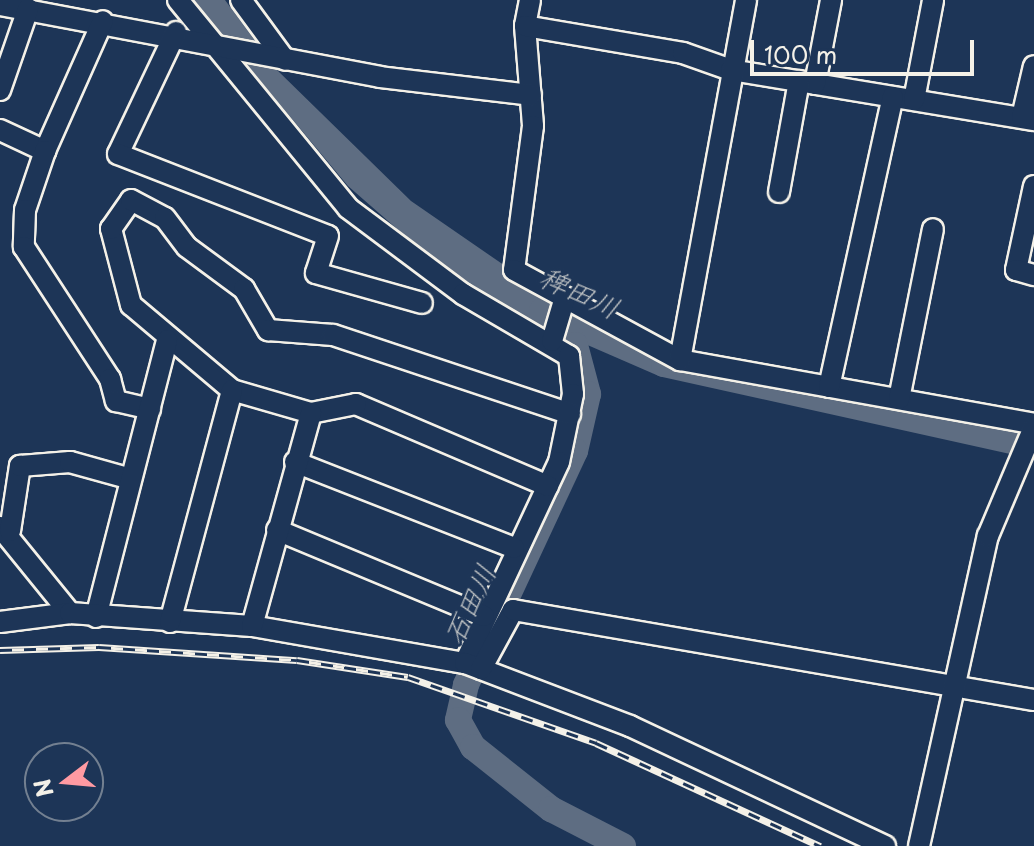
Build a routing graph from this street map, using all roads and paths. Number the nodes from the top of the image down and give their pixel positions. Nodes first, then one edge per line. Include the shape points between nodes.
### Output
1 (178, 0) edge
2 (241, 0) edge
3 (530, 0) edge
4 (746, 0) edge
5 (831, 0) edge
6 (933, 0) edge
7 (0, 5) edge
8 (28, 9) junction
9 (103, 21) junction
10 (525, 26) junction
11 (176, 32) junction
12 (210, 42) junction
13 (278, 58) junction
14 (1034, 66) edge
15 (731, 70) junction
16 (807, 82) junction
17 (0, 90) edge
18 (531, 95) junction
19 (904, 98) junction
20 (1028, 119) edge
21 (0, 130) edge
22 (45, 151) junction
23 (1034, 186) edge
24 (779, 192) dead end
25 (933, 229) dead end
26 (1034, 275) edge
27 (565, 297) junction
28 (422, 303) dead end
29 (167, 340) junction
30 (552, 341) junction
31 (680, 360) junction
32 (829, 387) junction
33 (232, 390) junction
34 (899, 399) junction
35 (150, 409) junction
36 (311, 413) junction
37 (570, 414) junction
38 (1034, 425) edge
39 (295, 462) junction
40 (131, 479) junction
41 (548, 486) junction
42 (5, 529) edge
43 (277, 530) junction
44 (514, 548) junction
45 (70, 613) junction
46 (484, 616) junction
47 (96, 617) junction
48 (0, 622) edge
49 (170, 622) junction
50 (252, 626) junction
51 (473, 666) junction
52 (953, 680) junction
53 (1034, 700) edge
54 (885, 846) edge
55 (919, 846) edge

1 - 12 street
2 - 13 street
3 - 10 street
4 - 15 street
5 - 16 street
6 - 19 street
7 - 8 street
8 - 9 street
8 - 17 street
9 - 11 street
9 - 22 street
10 - 15 street via 683,53
10 - 18 street
11 - 12 street
11 - 28 street via 118,154 328,236 316,273
12 - 13 street
12 - 30 street via 348,208 463,294
13 - 18 street
14 - 20 street
15 - 16 street
15 - 31 street
16 - 19 street
16 - 24 street
18 - 27 street via 514,270
19 - 20 street
19 - 32 street
21 - 22 street
22 - 35 street via 25,210 24,247 110,379 116,401
23 - 26 street via 1016,270
25 - 34 street
27 - 30 street
27 - 31 street
29 - 33 street
29 - 35 street
29 - 37 street via 131,305 111,229 131,200 165,218 187,247 244,289 268,330 333,335
30 - 37 street via 569,356
31 - 32 street
32 - 34 street
33 - 36 street
33 - 49 street
34 - 38 street
35 - 40 street
36 - 39 street
36 - 41 street via 356,404
37 - 41 street
38 - 52 street via 988,536
39 - 43 street
39 - 44 street
40 - 42 street via 70,462 20,466
40 - 47 street
41 - 44 street
42 - 45 street
43 - 46 street
43 - 50 street
44 - 46 street
45 - 47 street
45 - 48 street
46 - 51 street
47 - 49 street
49 - 50 street
50 - 51 street
51 - 52 street via 513,610
51 - 54 street via 630,726
52 - 53 street
52 - 55 street

